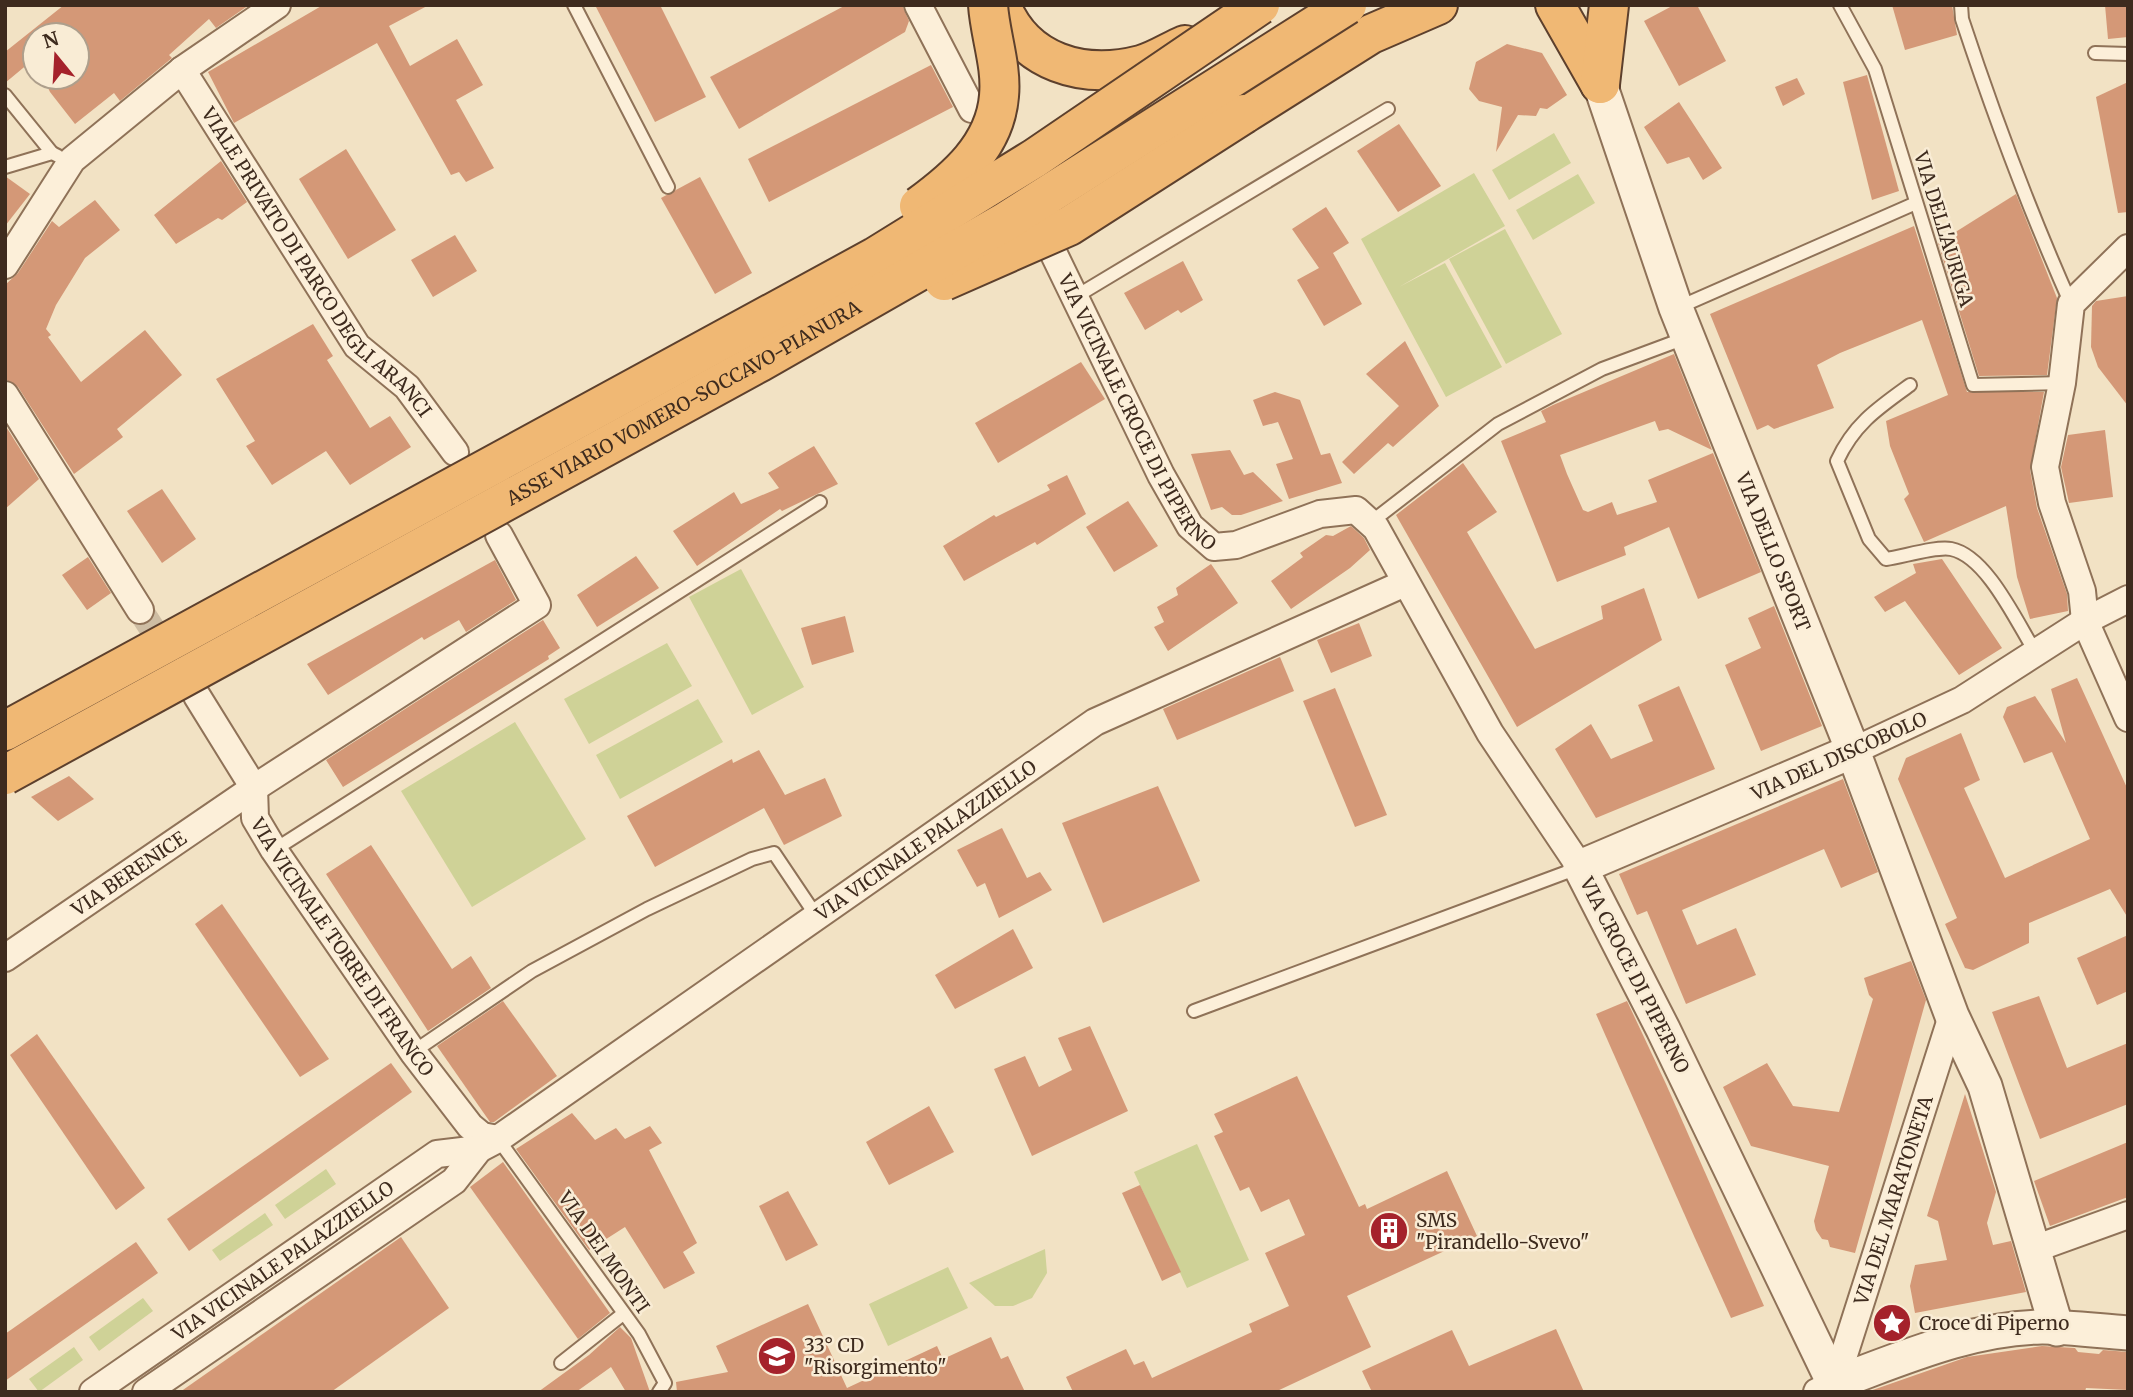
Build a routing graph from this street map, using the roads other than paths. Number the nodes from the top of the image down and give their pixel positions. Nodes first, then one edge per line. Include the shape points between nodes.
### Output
1 (277, 5) edge
2 (574, 5) edge
3 (918, 5) edge
4 (988, 5) edge
5 (1001, 5) edge
6 (1347, 5) edge
7 (1438, 5) edge
8 (1609, 5) edge
9 (1839, 5) edge
10 (1961, 5) edge
11 (1552, 7) edge
12 (1246, 14) edge
13 (2095, 53) dead end
14 (2128, 54) edge
15 (182, 69) junction
16 (1600, 84) junction
17 (5, 95) edge
18 (972, 109) dead end
19 (1388, 109) dead end
20 (62, 157) junction
21 (5, 167) edge
22 (668, 187) dead end
23 (1916, 203) junction
24 (1051, 248) dead end
25 (2128, 248) edge
26 (5, 265) edge
27 (1074, 297) junction
28 (2071, 304) junction
29 (769, 313) junction
30 (1682, 323) junction
31 (760, 362) junction
32 (2062, 383) junction
33 (1910, 385) dead end
34 (8, 406) edge
35 (455, 452) dead end
36 (820, 502) dead end
37 (1370, 523) junction
38 (499, 535) dead end
39 (1405, 583) junction
40 (2128, 599) edge
41 (140, 610) tunnel mouth
42 (2085, 621) junction
43 (2036, 653) junction
44 (197, 695) dead end
45 (2128, 718) edge
46 (5, 731) edge
47 (1853, 751) junction
48 (5, 775) edge
49 (254, 788) junction
50 (274, 850) junction
51 (1580, 867) junction
52 (817, 917) junction
53 (5, 958) edge
54 (1195, 1011) dead end
55 (1952, 1016) junction
56 (413, 1052) junction
57 (489, 1144) junction
58 (2128, 1214) edge
59 (2034, 1249) junction
60 (623, 1314) junction
61 (2057, 1329) junction
62 (2128, 1333) edge
63 (561, 1363) dead end
64 (1830, 1389) edge
65 (93, 1392) edge
66 (146, 1392) edge
67 (659, 1392) edge

1 - 15 street
2 - 22 lane
3 - 18 street
4 - 29 highway, bridge via 999,97 989,135 970,163 948,186
5 - 12 highway, bridge via 1014,33 1054,64 1100,71 1142,65
6 - 31 highway, ASSE VIARIO VOMERO-SOCCAVO-PIANURA, bridge via 1005,222
7 - 31 highway, bridge via 1371,34 1069,226
8 - 16 highway
9 - 23 lane, VIA DELL'AURIGA via 1875,69
10 - 28 lane via 1996,124
11 - 16 highway
12 - 29 highway, ASSE VIARIO VOMERO-SOCCAVO-PIANURA, bridge via 1024,166 875,257
13 - 14 lane
15 - 20 street
15 - 35 street, VIALE PRIVATO DI PARCO DEGLI ARANCI via 357,346 407,387
16 - 30 street, VIA DELLO SPORT
17 - 20 lane
19 - 27 lane
20 - 21 lane
20 - 26 street
23 - 30 lane
23 - 32 lane, VIA DELL'AURIGA via 1973,385
24 - 27 street, VIA VICINALE CROCE DI PIPERNO
25 - 28 street
27 - 37 street, VIA VICINALE CROCE DI PIPERNO via 1161,475 1190,526 1214,547 1236,545 1320,514 1356,510
28 - 32 street
29 - 46 highway, ASSE VIARIO VOMERO-SOCCAVO-PIANURA, bridge
30 - 37 lane via 1498,424
30 - 47 street, VIA DELLO SPORT
31 - 48 highway, ASSE VIARIO VOMERO-SOCCAVO-PIANURA, bridge
32 - 42 street via 2045,467 2052,503 2082,591
33 - 43 lane via 1849,436 1837,461 1869,539 1886,559 1949,548 1970,555
34 - 41 street
36 - 50 lane
37 - 39 street
38 - 49 street via 537,606
39 - 51 street, VIA CROCE DI PIPERNO via 1490,733
39 - 52 street, VIA VICINALE PALAZZIELLO via 1095,722
40 - 42 street, VIA DEL DISCOBOLO
42 - 43 street, VIA DEL DISCOBOLO
42 - 45 street
43 - 47 street, VIA DEL DISCOBOLO via 1962,700
44 - 49 street, VIA VICINALE TORRE DI FRANCO
47 - 51 street, VIA DEL DISCOBOLO
47 - 55 street, VIA DELLO SPORT
49 - 50 street, VIA VICINALE TORRE DI FRANCO via 255,818
49 - 53 street, VIA BERENICE
50 - 56 street, VIA VICINALE TORRE DI FRANCO
51 - 54 lane
51 - 64 street, VIA CROCE DI PIPERNO
52 - 56 lane via 774,853 752,859 532,971
52 - 57 street, VIA VICINALE PALAZZIELLO
55 - 59 street, VIA DELLO SPORT via 1984,1086
55 - 64 street, VIA DEL MARATONETA
56 - 57 street, VIA VICINALE TORRE DI FRANCO
57 - 60 lane, VIA DEI MONTI
57 - 65 street, VIA VICINALE PALAZZIELLO via 437,1154
57 - 66 street, VIA VICINALE PALAZZIELLO via 454,1181
58 - 59 street
59 - 61 street, VIA DELLO SPORT
60 - 63 lane
60 - 67 lane, VIA DEI MONTI via 666,1383
61 - 62 street
61 - 64 street via 1981,1335 1927,1350

